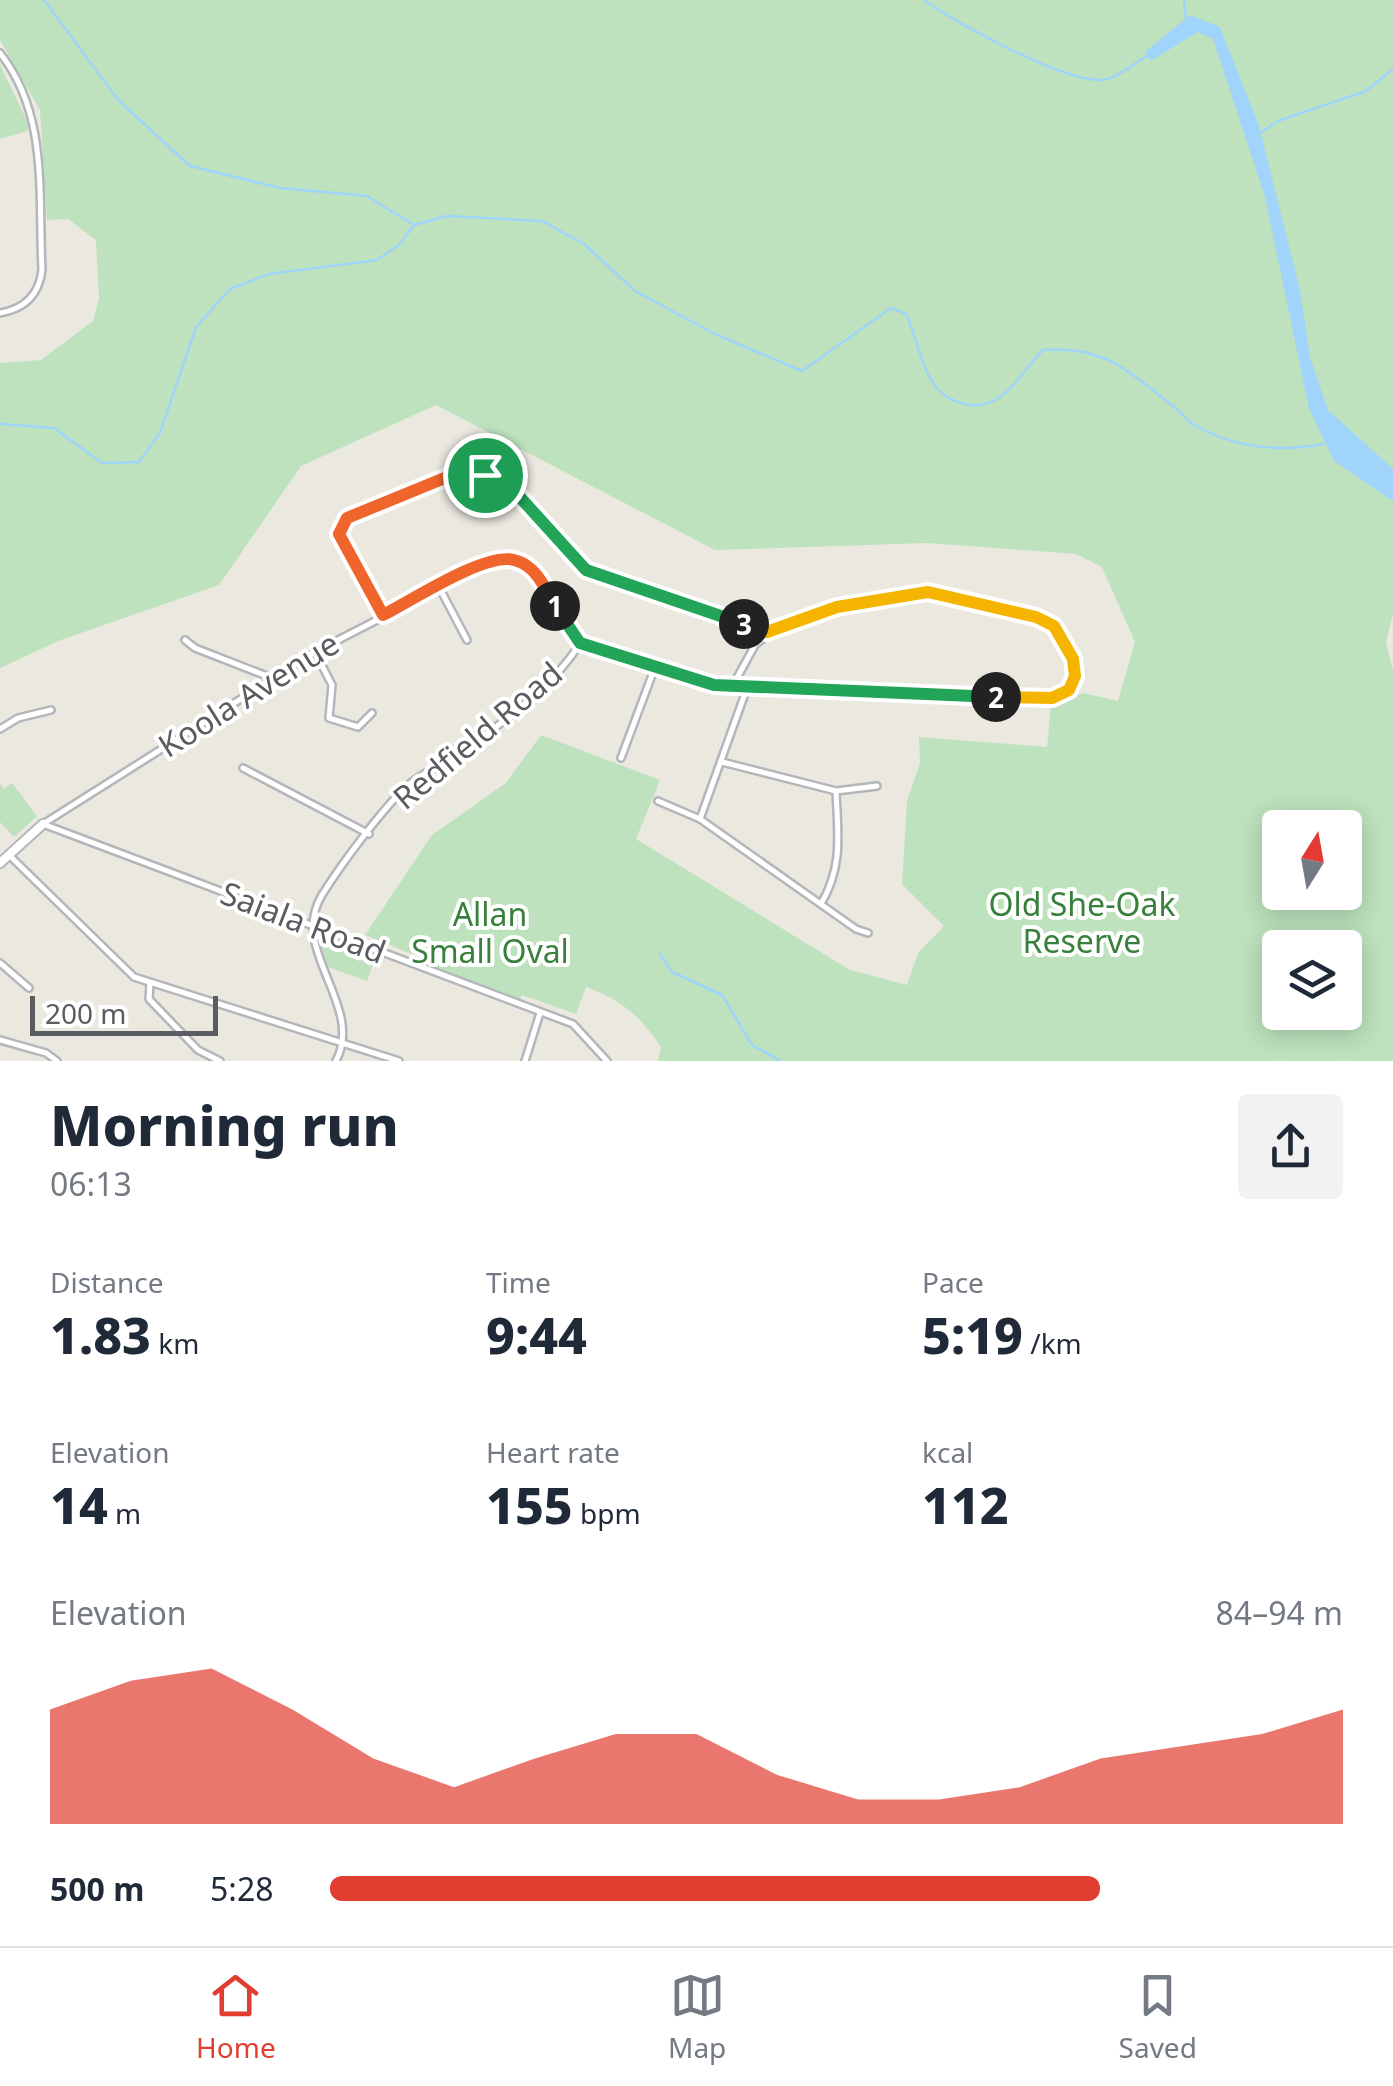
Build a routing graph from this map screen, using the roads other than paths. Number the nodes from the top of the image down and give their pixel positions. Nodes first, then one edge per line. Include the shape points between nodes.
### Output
1 (0, 52) edge
2 (0, 313) edge
3 (439, 586) junction
4 (383, 615) junction
5 (767, 632) junction
6 (185, 640) dead end
7 (467, 640) dead end
8 (580, 643) junction
9 (315, 652) junction
10 (656, 666) junction
11 (272, 678) junction
12 (732, 688) junction
13 (747, 688) junction
14 (51, 710) dead end
15 (372, 714) dead end
16 (0, 729) edge
17 (621, 758) dead end
18 (722, 762) junction
19 (243, 768) dead end
20 (878, 786) dead end
21 (836, 791) junction
22 (658, 801) dead end
23 (700, 819) junction
24 (43, 824) junction
25 (369, 834) junction
26 (9, 855) junction
27 (0, 863) edge
28 (821, 904) junction
29 (312, 927) junction
30 (868, 933) dead end
31 (0, 963) edge
32 (150, 983) junction
33 (29, 988) dead end
34 (540, 1013) junction
35 (0, 1040) edge
36 (344, 1042) junction
37 (58, 1061) edge
38 (220, 1061) edge
39 (336, 1061) edge
40 (400, 1061) edge
41 (525, 1061) edge
42 (607, 1061) edge

1 - 2 street via 21,82 36,124 42,270 27,302
3 - 4 street, Koola Avenue
3 - 7 street
3 - 8 street, Koola Avenue via 495,559 514,560 537,575
4 - 5 street via 339,534 342,522 470,471 508,484 586,570
4 - 9 street, Koola Avenue
5 - 12 street
5 - 13 street via 837,607 928,592 1054,626 1075,676 1064,696
6 - 11 street
8 - 10 street
8 - 25 street, Redfield Road via 534,694 403,790
9 - 11 street, Koola Avenue
9 - 15 street via 332,685 329,718 358,727
10 - 12 street
10 - 17 street
11 - 24 street, Koola Avenue
12 - 13 street
13 - 18 street
14 - 16 street
18 - 21 street
18 - 23 street
19 - 25 street
20 - 21 street
21 - 28 street via 839,859
22 - 23 street
23 - 28 street
24 - 26 street, Koola Avenue
24 - 29 street, Saiala Road
25 - 29 street, Redfield Road via 321,896
26 - 27 street, Koola Avenue
26 - 32 street via 121,970
28 - 30 street
29 - 34 street, Saiala Road
29 - 36 street via 344,1020
31 - 33 street
32 - 36 street
32 - 38 street via 149,999 198,1050
34 - 41 street
34 - 42 street, Saiala Road via 573,1024
35 - 37 street
36 - 39 street
36 - 40 street

